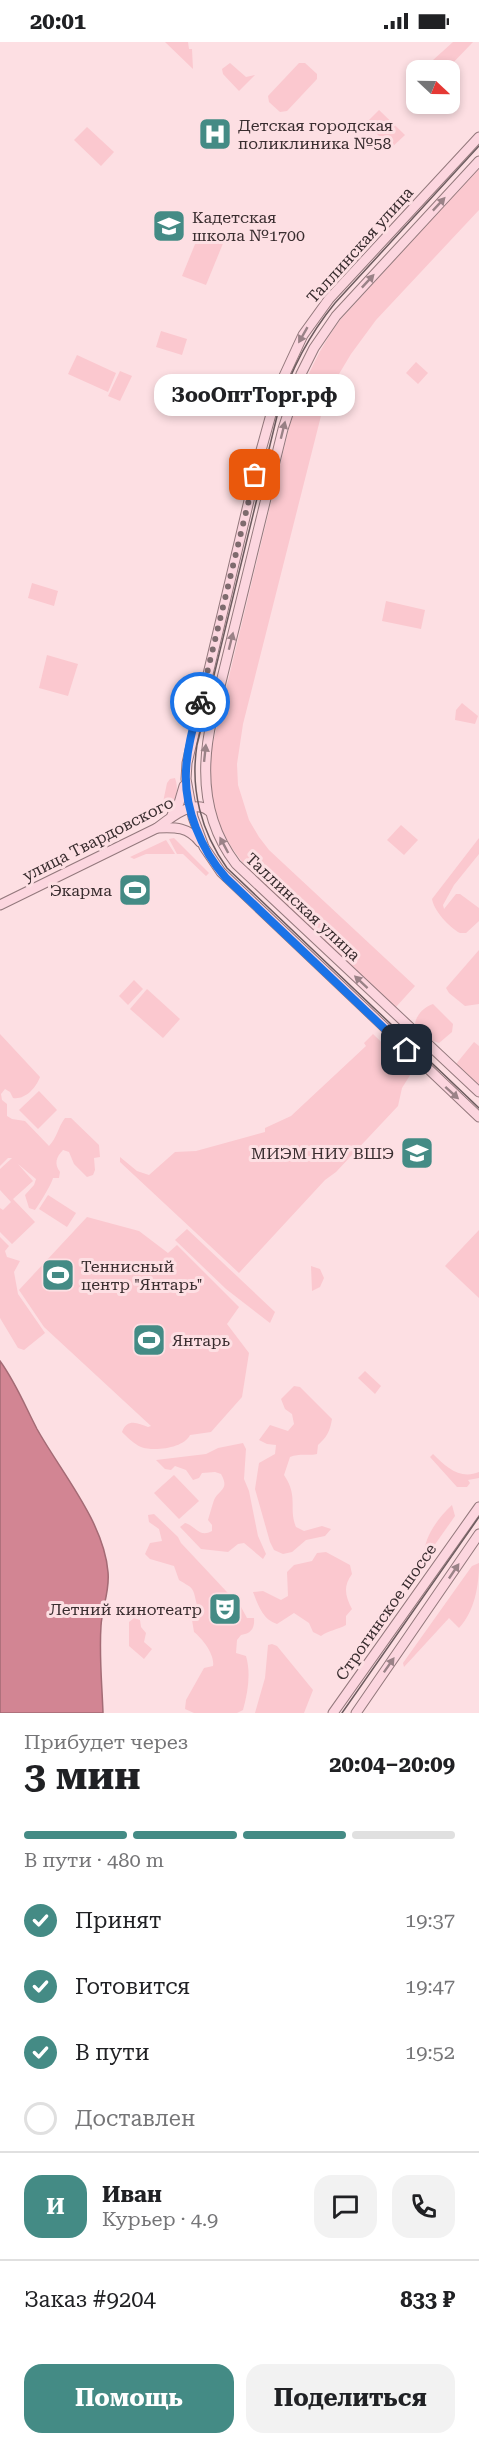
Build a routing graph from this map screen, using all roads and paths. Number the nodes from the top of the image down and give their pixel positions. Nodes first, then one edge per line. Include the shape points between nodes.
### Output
1 (479, 137) edge
2 (479, 161) edge
3 (186, 779) junction
4 (190, 808) junction
5 (210, 811) junction
6 (171, 817) junction
7 (157, 828) junction
8 (204, 847) junction
9 (0, 905) edge
10 (479, 1092) edge
11 (479, 1117) edge
12 (479, 1507) edge
13 (478, 1536) edge
14 (333, 1713) edge
15 (356, 1713) edge

1 -> 3 main road, Таллинская улица via 329,299 303,335 285,371 260,454 201,694
5 -> 2 main road, Таллинская улица via 204,781 207,740 283,429 301,374 318,341 342,309
3 - 4 main road, Таллинская улица
3 - 6 main road
4 - 5 main road, улица Твардовского via 201,806
4 - 6 main road, улица Твардовского
4 - 8 main road, Таллинская улица
10 -> 5 main road, Таллинская улица via 239,869 221,841
6 - 7 main road, улица Твардовского
7 - 8 main road via 186,830
7 - 9 main road, улица Твардовского
8 -> 11 main road, Таллинская улица via 226,878
12 - 14 main road, Строгинское шоссе
15 -> 13 main road, Строгинское шоссе

